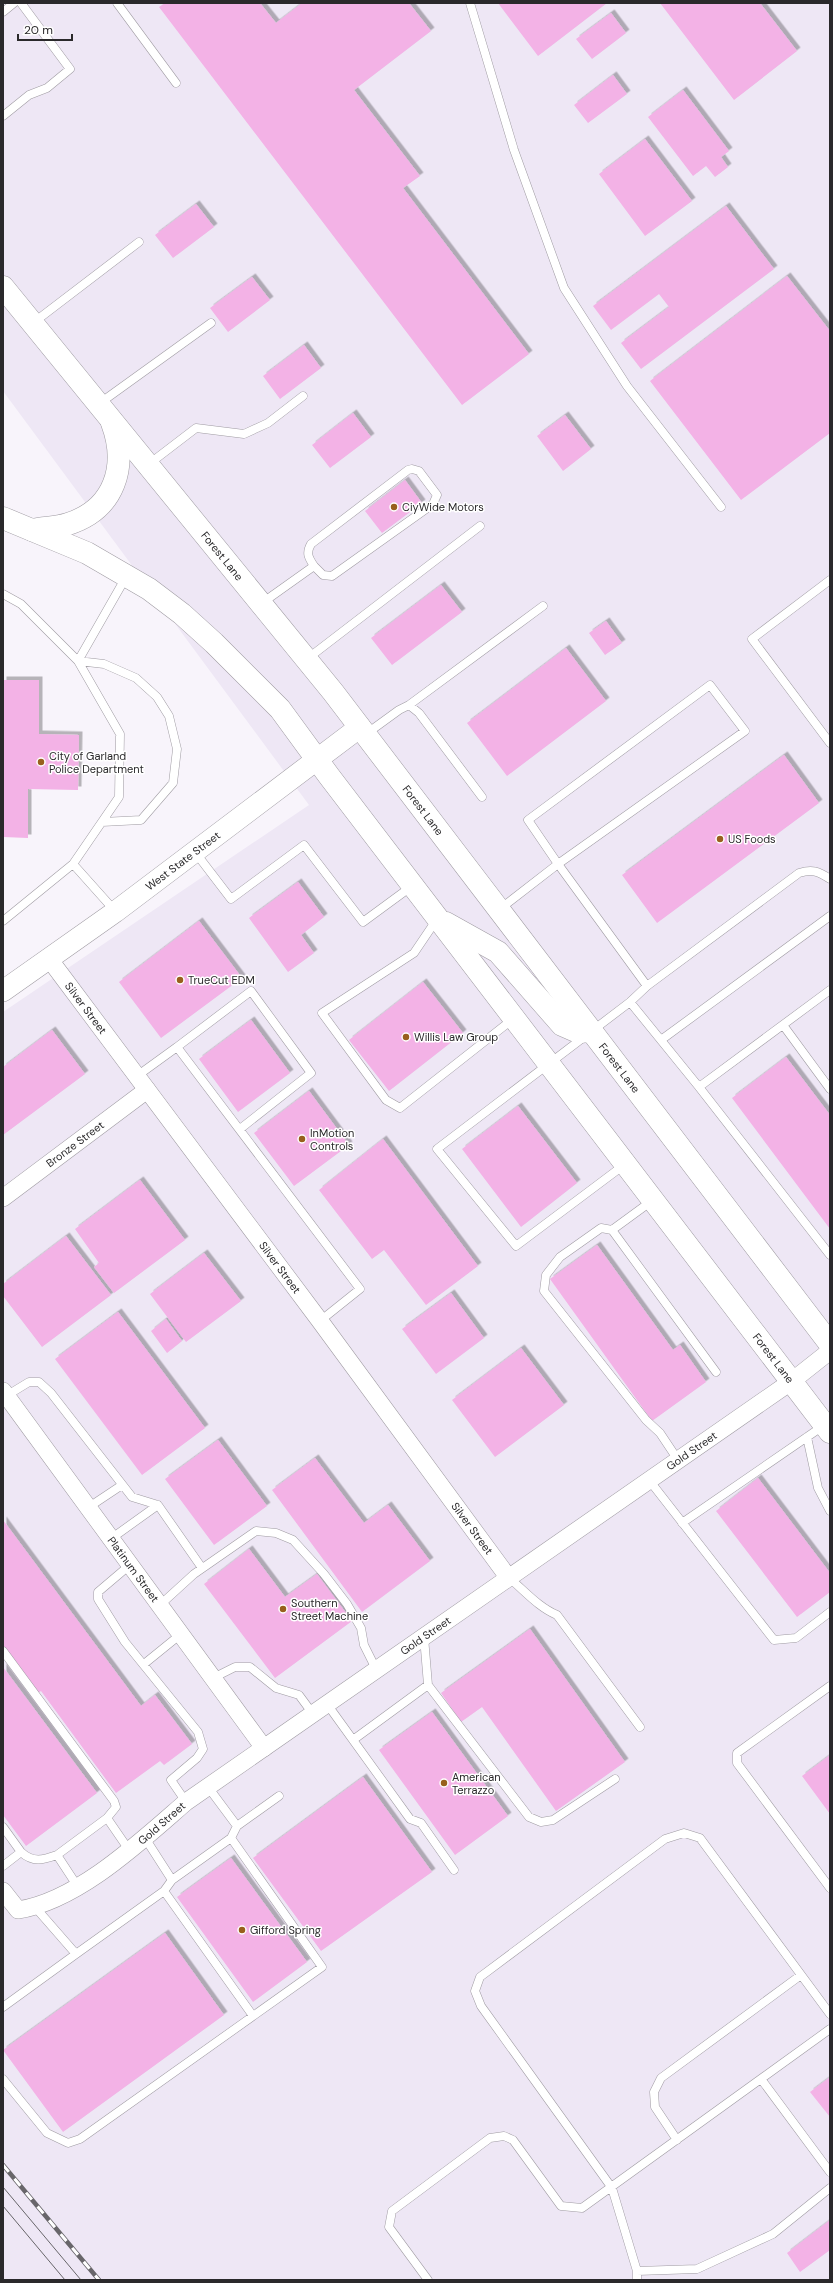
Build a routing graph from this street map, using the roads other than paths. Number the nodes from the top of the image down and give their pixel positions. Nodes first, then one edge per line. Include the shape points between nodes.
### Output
1 (14, 3) edge
2 (20, 3) edge
3 (117, 3) edge
4 (470, 3) edge
5 (3, 12) edge
6 (176, 83) dead end
7 (3, 116) edge
8 (139, 242) dead end
9 (3, 287) edge
10 (33, 323) junction
11 (211, 323) dead end
12 (303, 396) dead end
13 (104, 410) junction
14 (149, 464) junction
15 (721, 507) dead end
16 (3, 518) edge
17 (480, 526) dead end
18 (32, 530) junction
19 (314, 566) junction
20 (127, 576) junction
21 (830, 580) edge
22 (3, 594) edge
23 (261, 604) junction
24 (543, 606) dead end
25 (306, 659) junction
26 (78, 661) junction
27 (409, 705) junction
28 (363, 731) junction
29 (830, 744) edge
30 (316, 760) junction
31 (482, 797) dead end
32 (102, 822) junction
33 (194, 852) junction
34 (73, 864) junction
35 (558, 864) junction
36 (830, 879) edge
37 (413, 886) junction
38 (499, 910) junction
39 (115, 912) junction
40 (830, 916) edge
41 (438, 918) junction
42 (3, 922) edge
43 (50, 960) junction
44 (647, 986) junction
45 (830, 990) edge
46 (3, 991) edge
47 (630, 1002) junction
48 (514, 1018) junction
49 (782, 1025) junction
50 (592, 1031) junction
51 (661, 1040) junction
52 (177, 1047) junction
53 (550, 1064) junction
54 (137, 1076) junction
55 (699, 1087) junction
56 (830, 1089) edge
57 (147, 1090) junction
58 (240, 1130) junction
59 (626, 1164) junction
60 (3, 1198) edge
61 (653, 1200) junction
62 (612, 1230) junction
63 (830, 1256) edge
64 (320, 1321) junction
65 (830, 1344) edge
66 (830, 1351) edge
67 (716, 1372) dead end
68 (792, 1381) junction
69 (5, 1394) edge
70 (827, 1428) edge
71 (807, 1437) junction
72 (678, 1460) junction
73 (649, 1480) junction
74 (122, 1485) junction
75 (158, 1505) junction
76 (89, 1507) junction
77 (830, 1511) edge
78 (682, 1523) junction
79 (112, 1538) junction
80 (131, 1564) junction
81 (202, 1568) junction
82 (508, 1577) junction
83 (160, 1605) junction
84 (830, 1612) edge
85 (181, 1634) junction
86 (424, 1636) junction
87 (3, 1651) edge
88 (144, 1664) junction
89 (376, 1669) junction
90 (213, 1678) junction
91 (428, 1685) junction
92 (830, 1686) edge
93 (327, 1704) junction
94 (313, 1714) junction
95 (640, 1727) dead end
96 (353, 1740) junction
97 (264, 1748) junction
98 (615, 1779) dead end
99 (208, 1787) junction
100 (279, 1796) dead end
101 (186, 1802) junction
102 (107, 1818) junction
103 (237, 1826) junction
104 (3, 1827) edge
105 (145, 1838) junction
106 (231, 1838) junction
107 (129, 1850) junction
108 (21, 1852) junction
109 (57, 1855) junction
110 (3, 1866) edge
111 (454, 1870) dead end
112 (172, 1880) junction
113 (78, 1887) junction
114 (830, 1888) edge
115 (3, 1891) edge
116 (164, 1891) junction
117 (35, 1907) junction
118 (76, 1954) junction
119 (801, 1975) junction
120 (3, 2008) edge
121 (830, 2014) edge
122 (253, 2016) junction
123 (830, 2029) edge
124 (3, 2078) edge
125 (762, 2079) junction
126 (677, 2140) junction
127 (830, 2172) edge
128 (612, 2188) junction
129 (830, 2188) edge
130 (637, 2271) junction
131 (428, 2280) edge
132 (637, 2280) edge

1 - 5 lane
2 - 7 lane via 70,69 47,88 29,95
3 - 6 lane
4 - 15 lane via 514,150 564,288 627,386
8 - 10 lane
9 - 10 main road, Forest Lane
10 - 13 main road, Forest Lane
11 - 13 lane
12 - 14 lane via 268,423 244,434 196,428
13 - 14 main road, Forest Lane
13 - 18 main road via 118,439 119,466 114,485 107,497 99,506 69,524
14 - 23 main road, Forest Lane
16 - 18 main road, Forest Lane
17 - 25 lane
18 - 20 main road, Forest Lane via 87,553
19 - 19 lane via 323,575 332,576 433,504 437,495 418,471 412,468 408,470 311,544 307,550
19 - 23 lane
20 - 26 lane
20 - 30 main road, Forest Lane via 182,614 250,678 280,709
21 - 29 lane via 752,639
22 - 26 lane via 21,604
23 - 25 main road, Forest Lane
24 - 27 lane
25 - 28 main road, Forest Lane
26 - 32 lane via 120,734 119,797
26 - 32 lane via 104,664 136,678 157,697 169,716 177,749 173,783 141,820
27 - 28 lane
27 - 31 lane via 419,713
28 - 30 street, West State Street
28 - 38 main road, Forest Lane
30 - 33 street, West State Street
30 - 37 main road, Forest Lane
32 - 34 lane
33 - 37 lane via 231,899 304,845 363,922
33 - 39 street, West State Street
34 - 39 lane
34 - 42 lane
35 - 35 lane via 528,820 710,685 745,731
35 - 38 lane
35 - 44 lane
36 - 44 lane via 817,871 798,873
37 - 41 main road, Forest Lane
38 - 50 main road, Forest Lane
39 - 43 street, West State Street
40 - 51 lane
41 - 48 main road, Forest Lane
41 - 48 lane via 414,953 322,1013 386,1100 400,1108
41 - 50 main road via 498,952 562,1025 578,1032
43 - 46 street, West State Street
43 - 54 street, Silver Street
44 - 47 lane
45 - 49 lane
47 - 50 lane
47 - 51 lane
48 - 53 main road, Forest Lane
49 - 55 lane
49 - 56 lane
50 - 53 lane
50 - 65 main road, Forest Lane
51 - 55 lane
52 - 54 lane
52 - 58 lane
52 - 58 lane via 251,991 311,1073
53 - 59 main road, Forest Lane
53 - 59 lane via 438,1149 516,1246
54 - 57 street, Silver Street
55 - 63 lane
57 - 60 street, Bronze Street
57 - 64 street, Silver Street
58 - 64 lane via 360,1289
59 - 61 main road, Forest Lane
61 - 62 lane
61 - 68 main road, Forest Lane
62 - 67 lane
62 - 72 lane via 601,1228 560,1257 546,1276 544,1291 646,1420 660,1433
64 - 82 street, Silver Street
66 - 68 street, Gold Street
68 - 70 main road, Forest Lane
68 - 72 street, Gold Street
69 - 74 lane via 29,1382 39,1382 51,1393
69 - 76 street, Platinum Street
70 - 71 lane
71 - 77 lane via 818,1488
71 - 78 lane
72 - 73 street, Gold Street
73 - 78 lane
73 - 82 street, Gold Street
74 - 75 lane via 132,1497
74 - 76 lane
75 - 79 lane
75 - 81 lane
76 - 79 street, Platinum Street
78 - 84 lane via 774,1640 796,1638
79 - 80 street, Platinum Street
80 - 83 street, Platinum Street
80 - 88 lane via 98,1592 98,1599 125,1642
81 - 83 lane
81 - 89 lane via 256,1531 276,1533 293,1540 347,1604 361,1628 364,1645
82 - 86 street, Gold Street
82 - 95 lane via 544,1609 557,1615
83 - 85 street, Platinum Street
85 - 88 lane
85 - 90 street, Platinum Street
86 - 89 street, Gold Street
86 - 91 lane
87 - 102 lane via 114,1800 116,1807
88 - 101 lane via 198,1732 202,1748 197,1758 171,1780
89 - 93 street, Gold Street
90 - 94 lane via 235,1667 250,1667 276,1688 299,1695
90 - 97 street, Platinum Street
91 - 96 lane
91 - 98 lane via 529,1817 541,1822 553,1820
92 - 114 lane via 737,1753 737,1763
93 - 94 street, Gold Street
93 - 96 lane
94 - 97 street, Gold Street
96 - 111 lane via 410,1819 421,1823
97 - 99 street, Gold Street
99 - 101 street, Gold Street
99 - 103 lane
100 - 103 lane
101 - 105 street, Gold Street
102 - 107 lane
102 - 109 lane
103 - 106 lane
104 - 108 lane
105 - 107 street, Gold Street
105 - 112 lane
106 - 112 lane
106 - 122 lane via 322,1968
107 - 113 street, Gold Street
108 - 109 lane via 35,1860
108 - 110 lane
109 - 113 lane
112 - 116 lane
113 - 117 street, Gold Street
115 - 117 street, Gold Street via 18,1910
116 - 118 lane
116 - 122 lane
117 - 118 lane
118 - 120 lane
119 - 121 lane
119 - 126 lane via 661,2078 654,2092 655,2107
119 - 128 lane via 700,1838 684,1832 665,1839 480,1977 475,1992 481,2006
122 - 124 lane via 80,2140 68,2144 46,2133
123 - 125 lane
125 - 126 lane
125 - 127 lane
126 - 128 lane
128 - 130 lane
128 - 131 lane via 582,2208 561,2206 513,2140 504,2136 490,2138 392,2210 389,2227
129 - 130 lane via 773,2234 697,2269
130 - 132 lane

